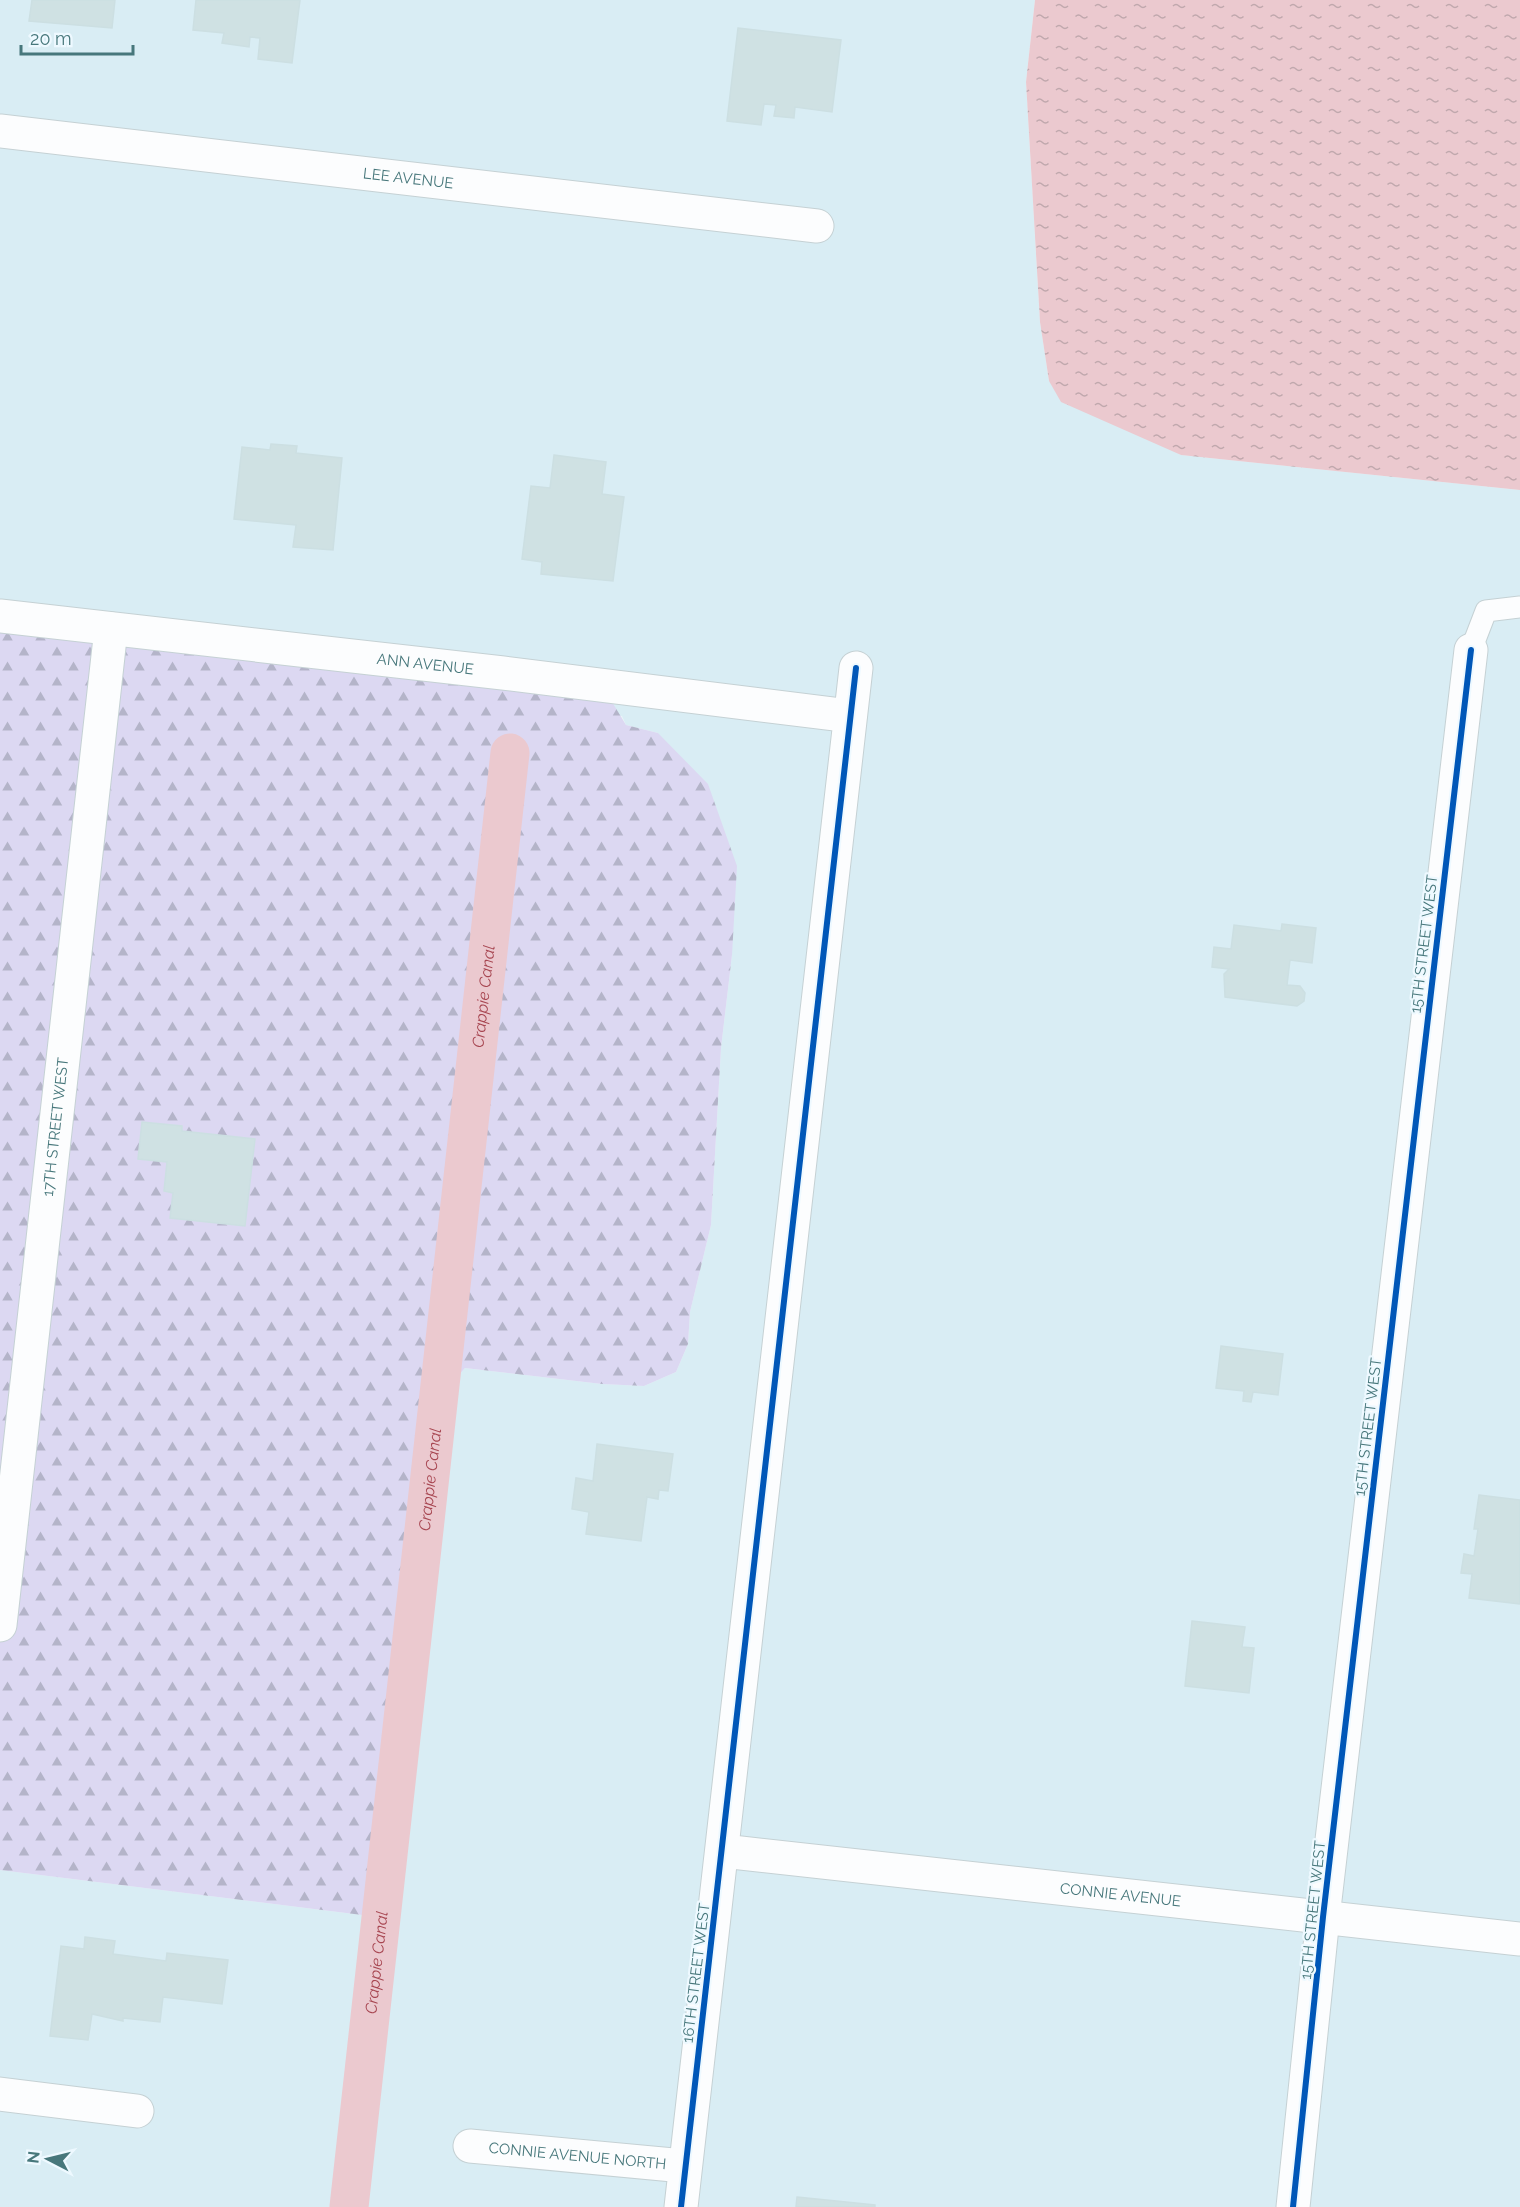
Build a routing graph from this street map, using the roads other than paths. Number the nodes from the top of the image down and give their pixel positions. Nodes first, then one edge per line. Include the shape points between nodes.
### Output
1 (0, 131) edge
2 (817, 226) dead end
3 (1520, 607) edge
4 (0, 616) edge
5 (111, 629) junction
6 (1471, 650) joint
7 (856, 668) dead end
8 (850, 716) junction
9 (0, 1625) edge
10 (723, 1851) junction
11 (1323, 1917) junction
12 (1520, 1939) edge
13 (0, 2094) edge
14 (136, 2111) dead end
15 (470, 2146) dead end
16 (684, 2166) junction
17 (681, 2207) edge
18 (1293, 2207) edge

1 - 2 street, LEE AVENUE
3 - 6 lane via 1485,611
4 - 5 street, ANN AVENUE
5 - 8 street, ANN AVENUE
5 - 9 street, 17TH STREET WEST
6 - 11 street, 15TH STREET WEST
7 - 8 street, 16TH STREET WEST
8 - 10 street, 16TH STREET WEST
10 - 11 street, CONNIE AVENUE
10 - 16 street, 16TH STREET WEST
11 - 12 street, CONNIE AVENUE
11 - 18 street, 15TH STREET WEST
13 - 14 street
15 - 16 street, CONNIE AVENUE NORTH
16 - 17 street, 16TH STREET WEST

